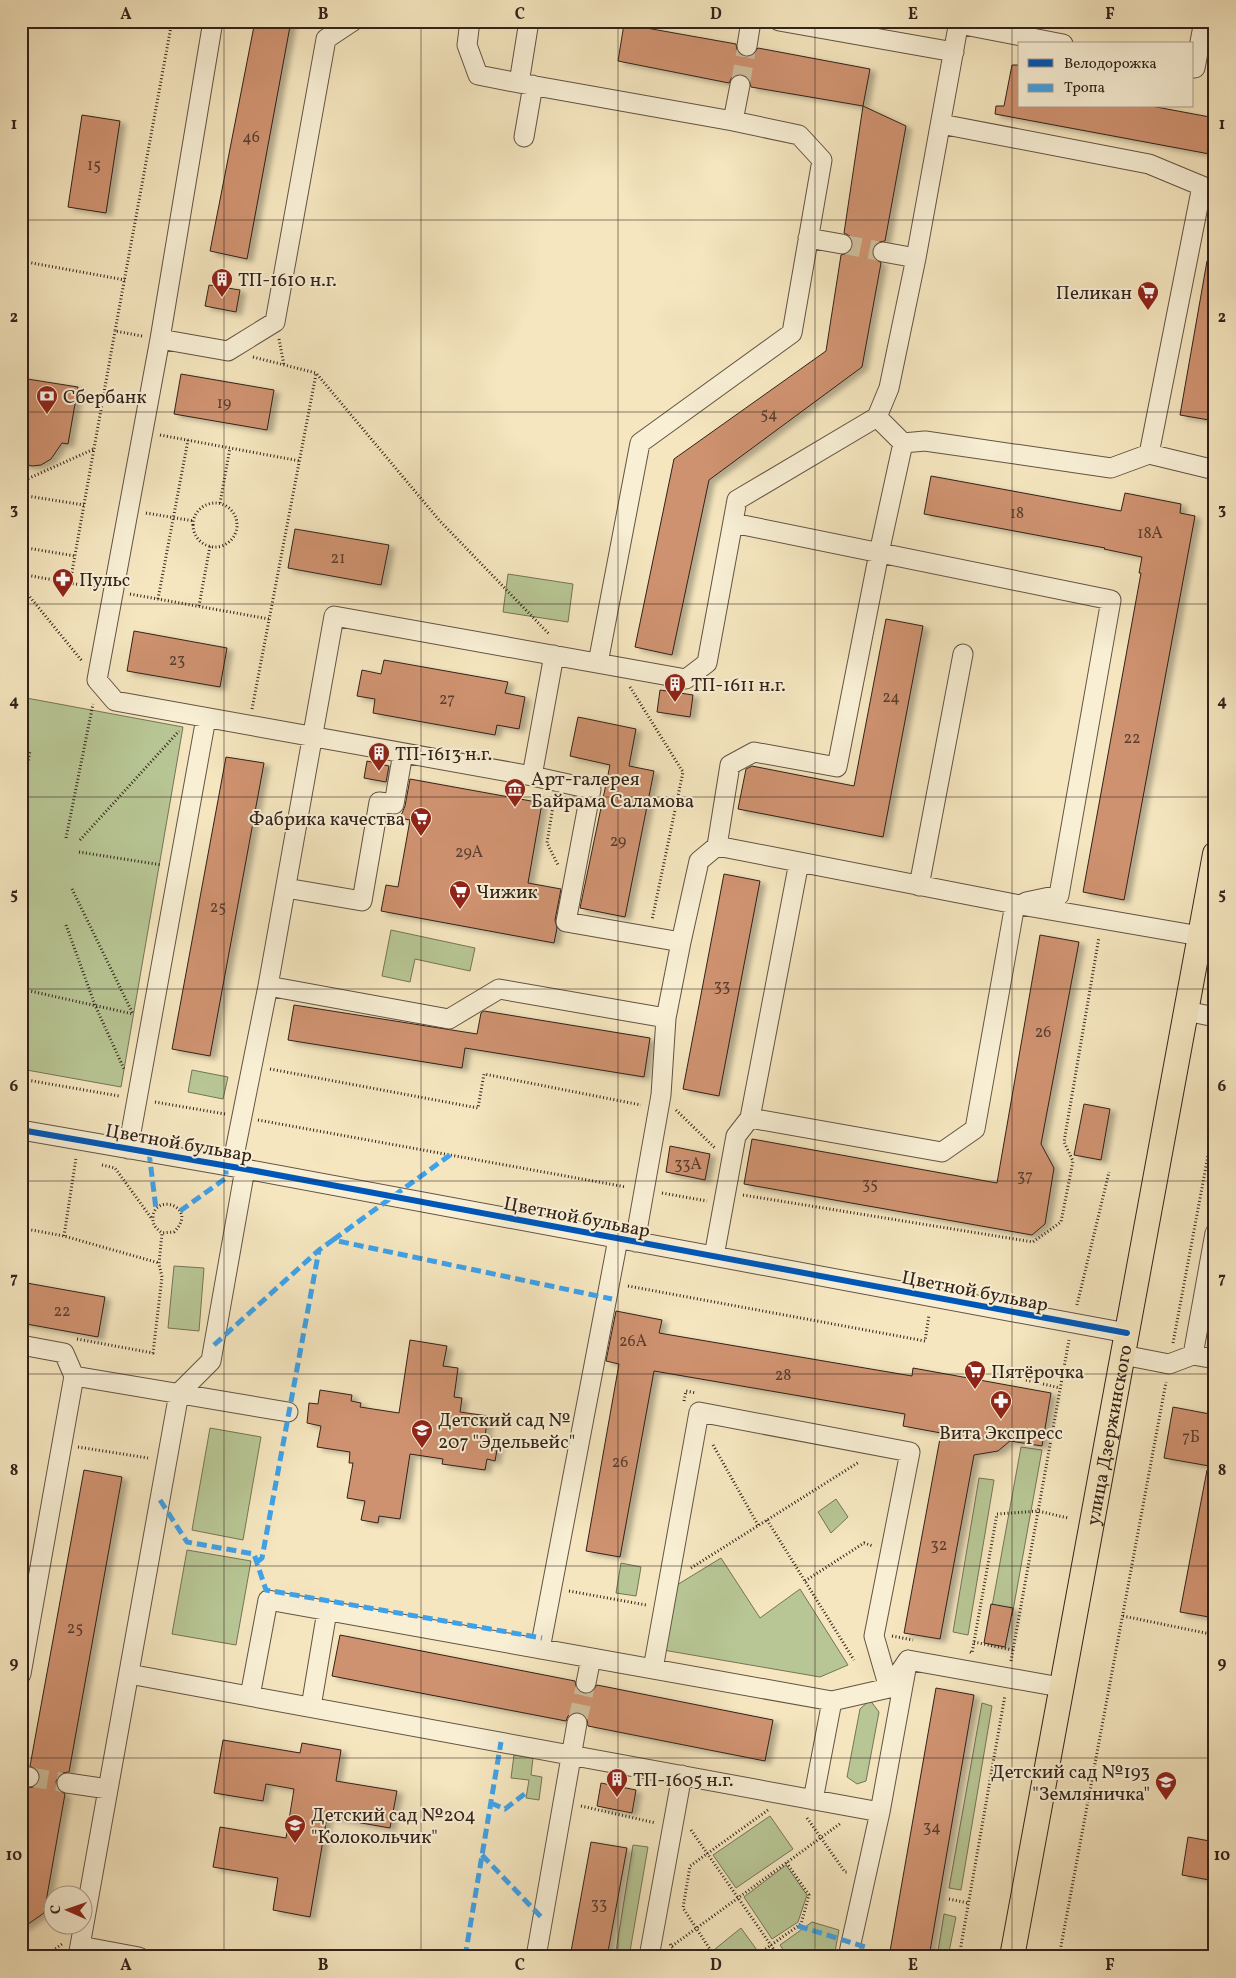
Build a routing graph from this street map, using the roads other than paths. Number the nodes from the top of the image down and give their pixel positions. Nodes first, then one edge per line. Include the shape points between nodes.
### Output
1 (213, 21) edge
2 (352, 21) edge
3 (470, 21) edge
4 (529, 21) edge
5 (751, 21) edge
6 (779, 21) edge
7 (1204, 21) edge
8 (959, 23) edge
9 (853, 28) edge
10 (1053, 42) edge
11 (747, 46) tunnel mouth
12 (954, 52) junction
13 (1194, 68) edge
14 (526, 84) junction
15 (740, 85) tunnel mouth
16 (734, 121) junction
17 (941, 124) junction
18 (524, 137) dead end
19 (1208, 190) edge
20 (808, 238) junction
21 (842, 244) tunnel mouth
22 (883, 252) tunnel mouth
23 (916, 258) junction
24 (160, 339) junction
25 (877, 417) junction
26 (904, 443) junction
27 (1149, 454) junction
28 (1215, 470) edge
29 (733, 523) junction
30 (879, 553) junction
31 (963, 654) dead end
32 (561, 656) junction
33 (598, 663) junction
34 (200, 717) junction
35 (312, 737) junction
36 (403, 753) junction
37 (532, 776) junction
38 (717, 846) junction
39 (1215, 854) edge
40 (798, 862) junction
41 (919, 886) junction
42 (286, 888) junction
43 (1015, 904) junction
44 (1200, 936) junction
45 (681, 942) junction
46 (268, 986) junction
47 (1186, 1012) junction
48 (1215, 1017) edge
49 (666, 1018) junction
50 (750, 1118) junction
51 (21, 1130) edge
52 (128, 1149) junction
53 (238, 1168) junction
54 (1215, 1233) edge
55 (627, 1240) junction
56 (714, 1256) junction
57 (1125, 1344) junction
58 (21, 1345) edge
59 (1193, 1355) junction
60 (1215, 1359) edge
61 (74, 1376) junction
62 (179, 1393) junction
63 (288, 1412) dead end
64 (30, 1570) edge
65 (327, 1611) junction
66 (540, 1648) junction
67 (591, 1658) junction
68 (908, 1660) junction
69 (22, 1667) edge
70 (653, 1669) junction
71 (129, 1674) junction
72 (586, 1683) tunnel mouth
73 (1060, 1687) junction
74 (889, 1688) junction
75 (250, 1696) junction
76 (832, 1701) junction
77 (311, 1707) junction
78 (578, 1723) tunnel mouth
79 (572, 1755) junction
80 (682, 1775) junction
81 (67, 1783) tunnel mouth
82 (108, 1789) junction
83 (809, 1808) junction
84 (871, 1810) junction
85 (79, 1951) edge
86 (139, 1957) edge
87 (536, 1957) edge
88 (649, 1957) edge
89 (848, 1957) edge
90 (1012, 1957) edge

1 - 24 street
2 - 24 street via 326,39 275,322 228,351
3 - 14 street via 467,45 478,75
4 - 14 street
5 - 11 street
6 - 9 street
7 - 13 street
8 - 10 street
8 - 12 street
9 - 12 street
12 - 17 street
14 - 16 street
14 - 18 street
15 - 16 street
16 - 20 street via 799,135 822,160
17 - 19 street via 1149,164
17 - 23 street
19 - 27 street
20 - 21 street
20 - 33 street via 792,333 640,443
22 - 23 street
23 - 25 street via 889,388
24 - 34 street via 98,680 115,701
25 - 26 street
25 - 29 street via 737,500
26 - 27 street via 924,441 1112,468
26 - 30 street
27 - 28 street
29 - 30 street
29 - 33 street via 707,663 686,679
30 - 38 street via 837,766 754,752 730,765
30 - 43 street via 1111,600 1059,895
31 - 41 street
32 - 33 street
32 - 35 street via 334,616
32 - 37 street
34 - 35 street
34 - 52 street via 179,868
35 - 36 street
35 - 42 street
36 - 37 street
36 - 42 street via 394,804 379,802 362,901
37 - 45 street via 591,789 566,922
38 - 40 street
38 - 45 street via 699,861
39 - 44 main road, улица Дзержинского
40 - 41 street
40 - 50 street
41 - 43 street
42 - 46 street
43 - 44 street
43 - 50 street via 975,1129 942,1152
44 - 47 main road, улица Дзержинского
45 - 49 street
46 - 49 street via 449,1019 499,989
46 - 53 street via 241,1117
47 - 48 street
47 - 57 main road, улица Дзержинского
49 - 55 street via 661,1095 644,1190
50 - 56 street via 736,1136
51 - 52 street, Цветной бульвар
52 - 53 street, Цветной бульвар
53 - 55 street, Цветной бульвар
53 - 62 street via 211,1361
54 - 59 street
55 - 56 street, Цветной бульвар
55 - 66 street via 610,1283
56 - 57 street, Цветной бульвар via 1072,1323
57 - 59 street, Цветной бульвар via 1169,1364
57 - 73 main road, улица Дзержинского
58 - 61 street via 64,1353
59 - 60 street
61 - 62 street
61 - 64 street
62 - 63 street
62 - 71 street
64 - 69 street
65 - 66 street
65 - 75 street via 268,1600
65 - 77 street
66 - 67 street
67 - 70 street
67 - 72 street
68 - 73 street
68 - 74 street
68 - 84 street
70 - 74 street via 699,1412 910,1452 874,1636
70 - 76 street
71 - 75 street
71 - 82 street
73 - 90 main road, улица Дзержинского
74 - 76 street
75 - 77 street
76 - 83 street
77 - 79 street
78 - 79 street
79 - 80 street
79 - 87 street
80 - 83 street
80 - 88 street
81 - 82 street
82 - 85 street
83 - 84 street
84 - 89 street via 866,1875
85 - 86 street

